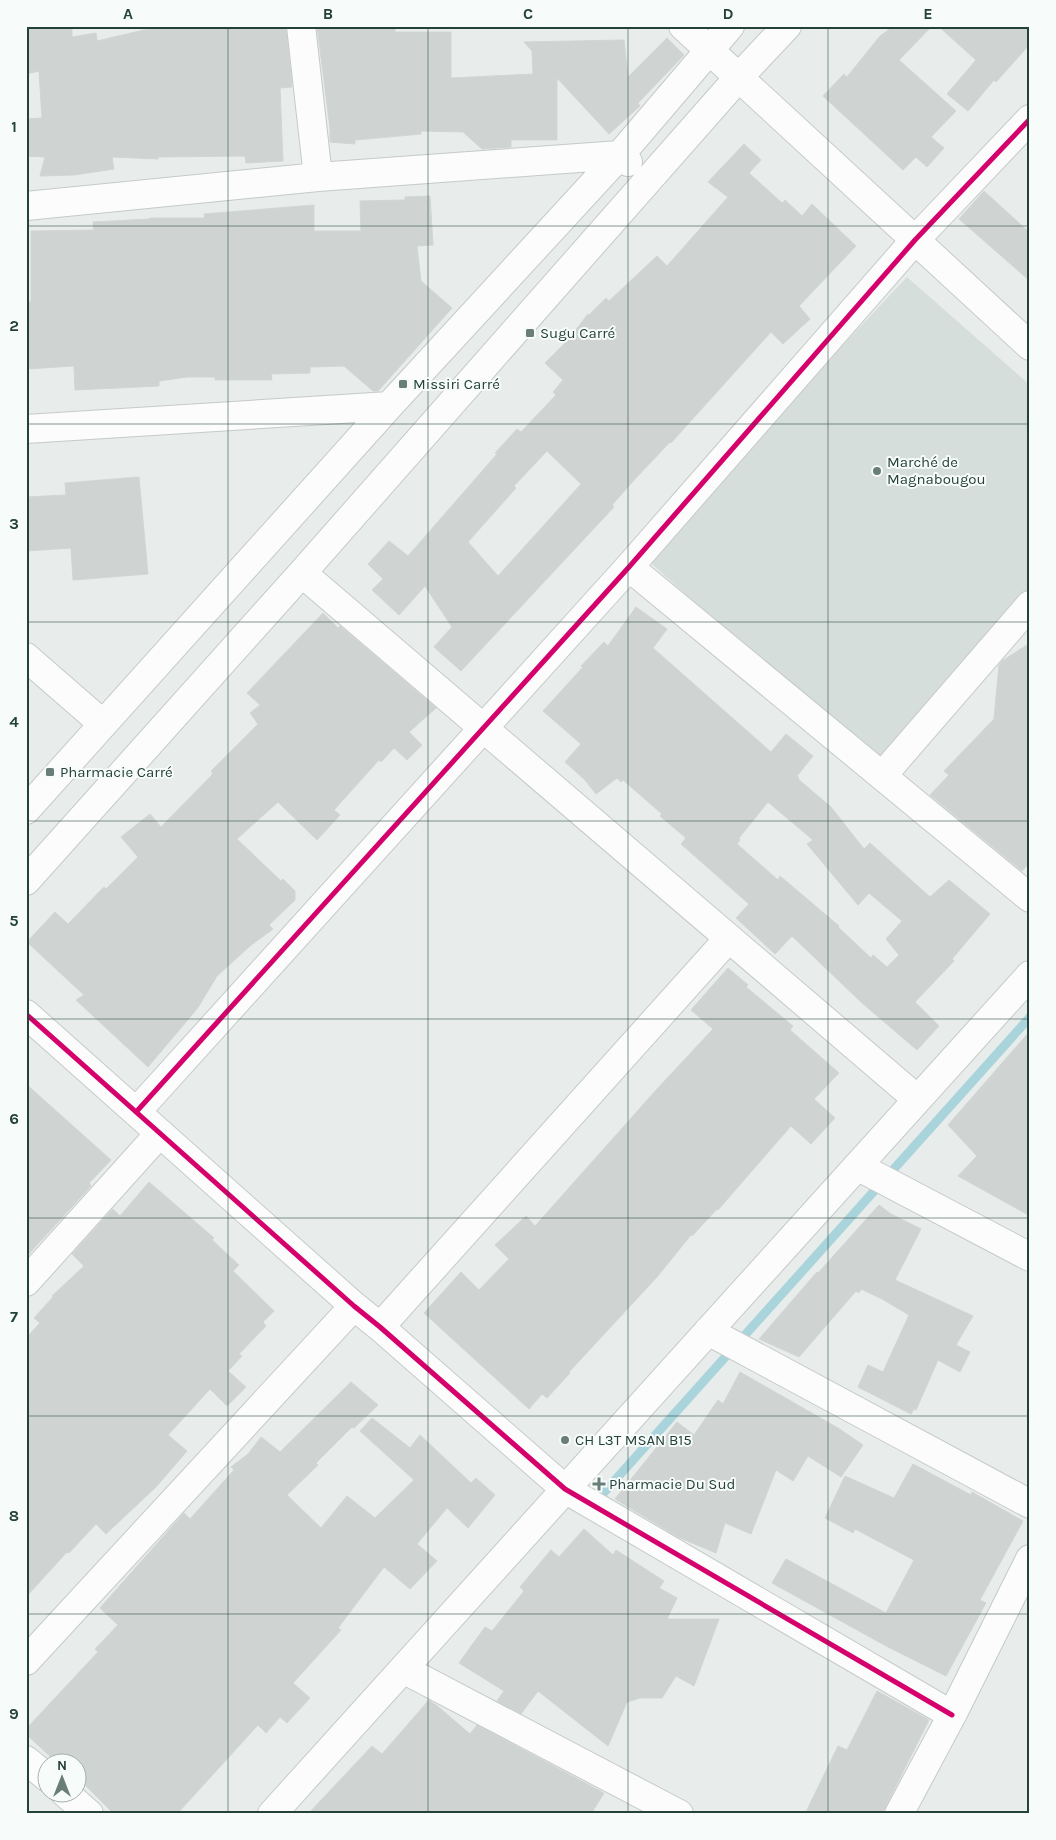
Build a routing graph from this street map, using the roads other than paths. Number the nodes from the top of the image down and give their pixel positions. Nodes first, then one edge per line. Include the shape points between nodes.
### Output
1 (301, 26) edge
2 (683, 26) edge
3 (730, 26) edge
4 (787, 26) edge
5 (709, 50) junction
6 (739, 78) junction
7 (1030, 119) edge
8 (620, 155) junction
9 (318, 177) junction
10 (649, 180) junction
11 (26, 206) edge
12 (915, 240) junction
13 (1030, 346) edge
14 (390, 406) junction
15 (26, 429) edge
16 (629, 567) junction
17 (302, 573) junction
18 (1030, 605) edge
19 (26, 657) edge
20 (104, 724) junction
21 (483, 727) junction
22 (882, 776) junction
23 (26, 810) edge
24 (26, 881) edge
25 (1030, 898) edge
26 (729, 938) junction
27 (1024, 990) edge
28 (26, 1014) edge
29 (917, 1099) junction
30 (137, 1111) junction
31 (160, 1133) junction
32 (857, 1166) junction
33 (1030, 1257) edge
34 (26, 1282) edge
35 (354, 1306) junction
36 (380, 1327) junction
37 (708, 1331) junction
38 (564, 1490) junction
39 (1030, 1504) edge
40 (1030, 1559) edge
41 (26, 1661) edge
42 (403, 1669) junction
43 (952, 1715) junction
44 (26, 1760) edge
45 (38, 1770) edge
46 (75, 1802) edge
47 (89, 1814) edge
48 (272, 1814) edge
49 (679, 1814) edge
50 (899, 1814) edge

1 - 9 street
2 - 5 street
3 - 5 street
4 - 6 street
5 - 6 street
5 - 8 street
6 - 10 street
6 - 12 street
7 - 12 street
8 - 9 street
8 - 10 street
8 - 14 street
9 - 11 street
10 - 17 street
12 - 13 street
12 - 16 street
14 - 15 street
14 - 20 street
16 - 21 street
16 - 22 street
17 - 21 street
17 - 24 street
18 - 22 street
19 - 20 street
20 - 23 street
21 - 26 street
21 - 30 street
22 - 25 street
26 - 29 street
26 - 36 street
27 - 29 street
28 - 30 street
29 - 32 street
30 - 31 street
31 - 34 street
31 - 35 street
32 - 33 street
32 - 37 street
35 - 36 street
35 - 41 street
36 - 38 street
37 - 38 street
37 - 39 street
38 - 42 street
38 - 43 street
40 - 43 street
42 - 48 street
42 - 49 street
43 - 50 street
44 - 45 street
46 - 47 street

